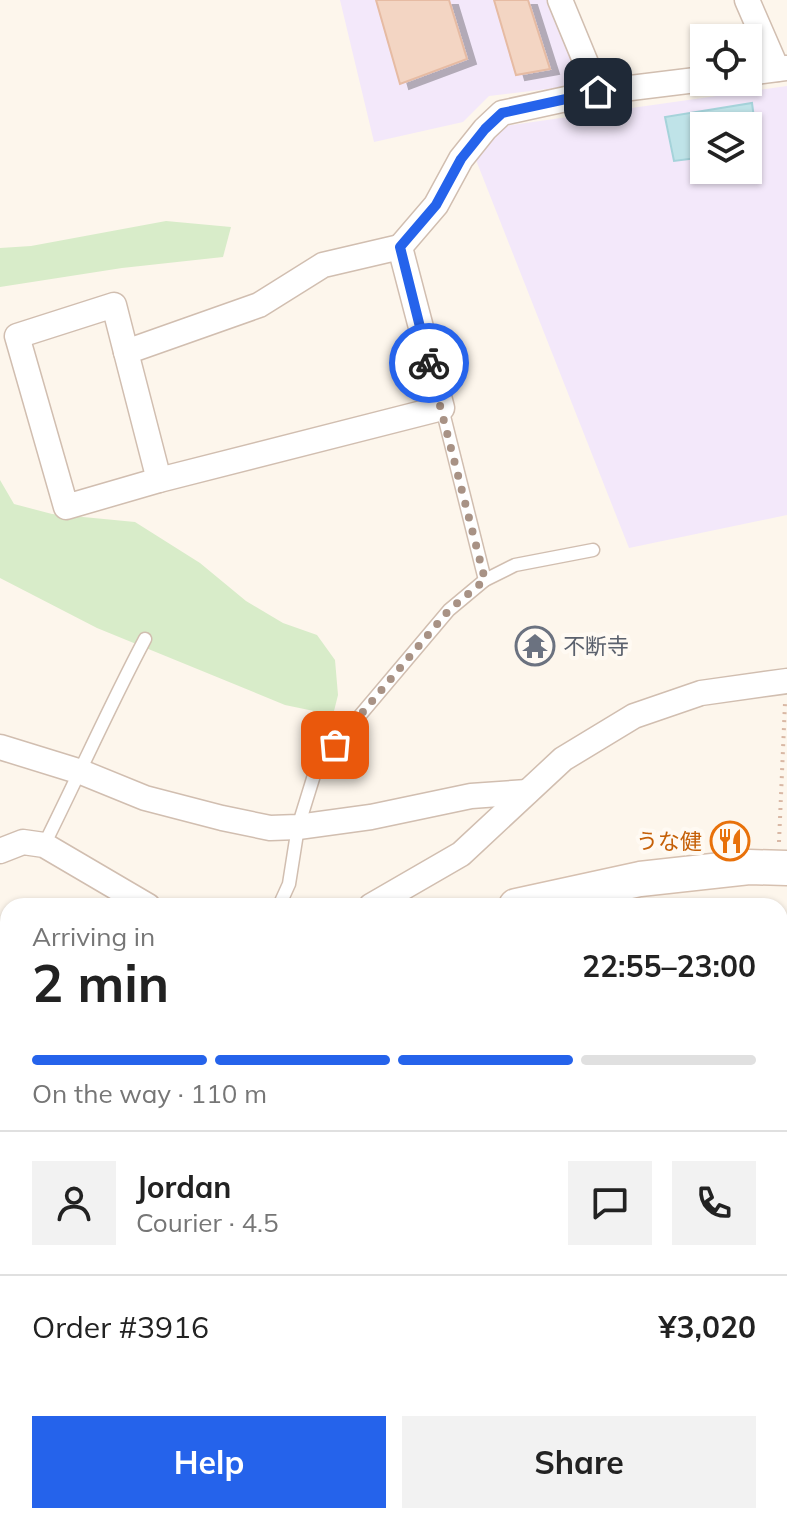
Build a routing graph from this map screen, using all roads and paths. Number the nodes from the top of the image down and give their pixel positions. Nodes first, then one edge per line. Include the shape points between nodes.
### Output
1 (560, 0) edge
2 (747, 0) edge
3 (782, 68) edge
4 (762, 71) edge
5 (690, 81) edge
6 (598, 92) junction
7 (400, 247) junction
8 (126, 352) junction
9 (442, 408) junction
10 (159, 480) junction
11 (593, 550) dead end
12 (485, 580) junction
13 (145, 639) dead end
14 (786, 681) edge
15 (0, 747) edge
16 (81, 772) junction
17 (527, 792) junction
18 (298, 827) junction
19 (44, 845) junction
20 (0, 851) edge
21 (783, 868) edge
22 (134, 898) edge
23 (283, 898) edge
24 (385, 898) edge
25 (553, 898) edge

1 - 6 street
2 - 3 street
3 - 4 street
5 - 6 street
6 - 7 street via 502,113 461,159 436,205
7 - 8 street via 323,265 259,305
7 - 9 street
8 - 10 street
8 - 10 street via 114,305 17,336 66,507
9 - 10 street
9 - 12 lane
11 - 12 lane via 515,565
12 - 18 lane via 449,610 335,745 315,772
13 - 16 lane
14 - 17 street via 701,693 634,716 563,759
14 - 21 path
15 - 16 street
16 - 18 street via 145,798 207,814 270,828
16 - 19 lane
17 - 18 street via 471,796
17 - 24 street via 461,854
18 - 23 lane
19 - 20 street via 23,842
19 - 22 street
21 - 25 street via 640,879

